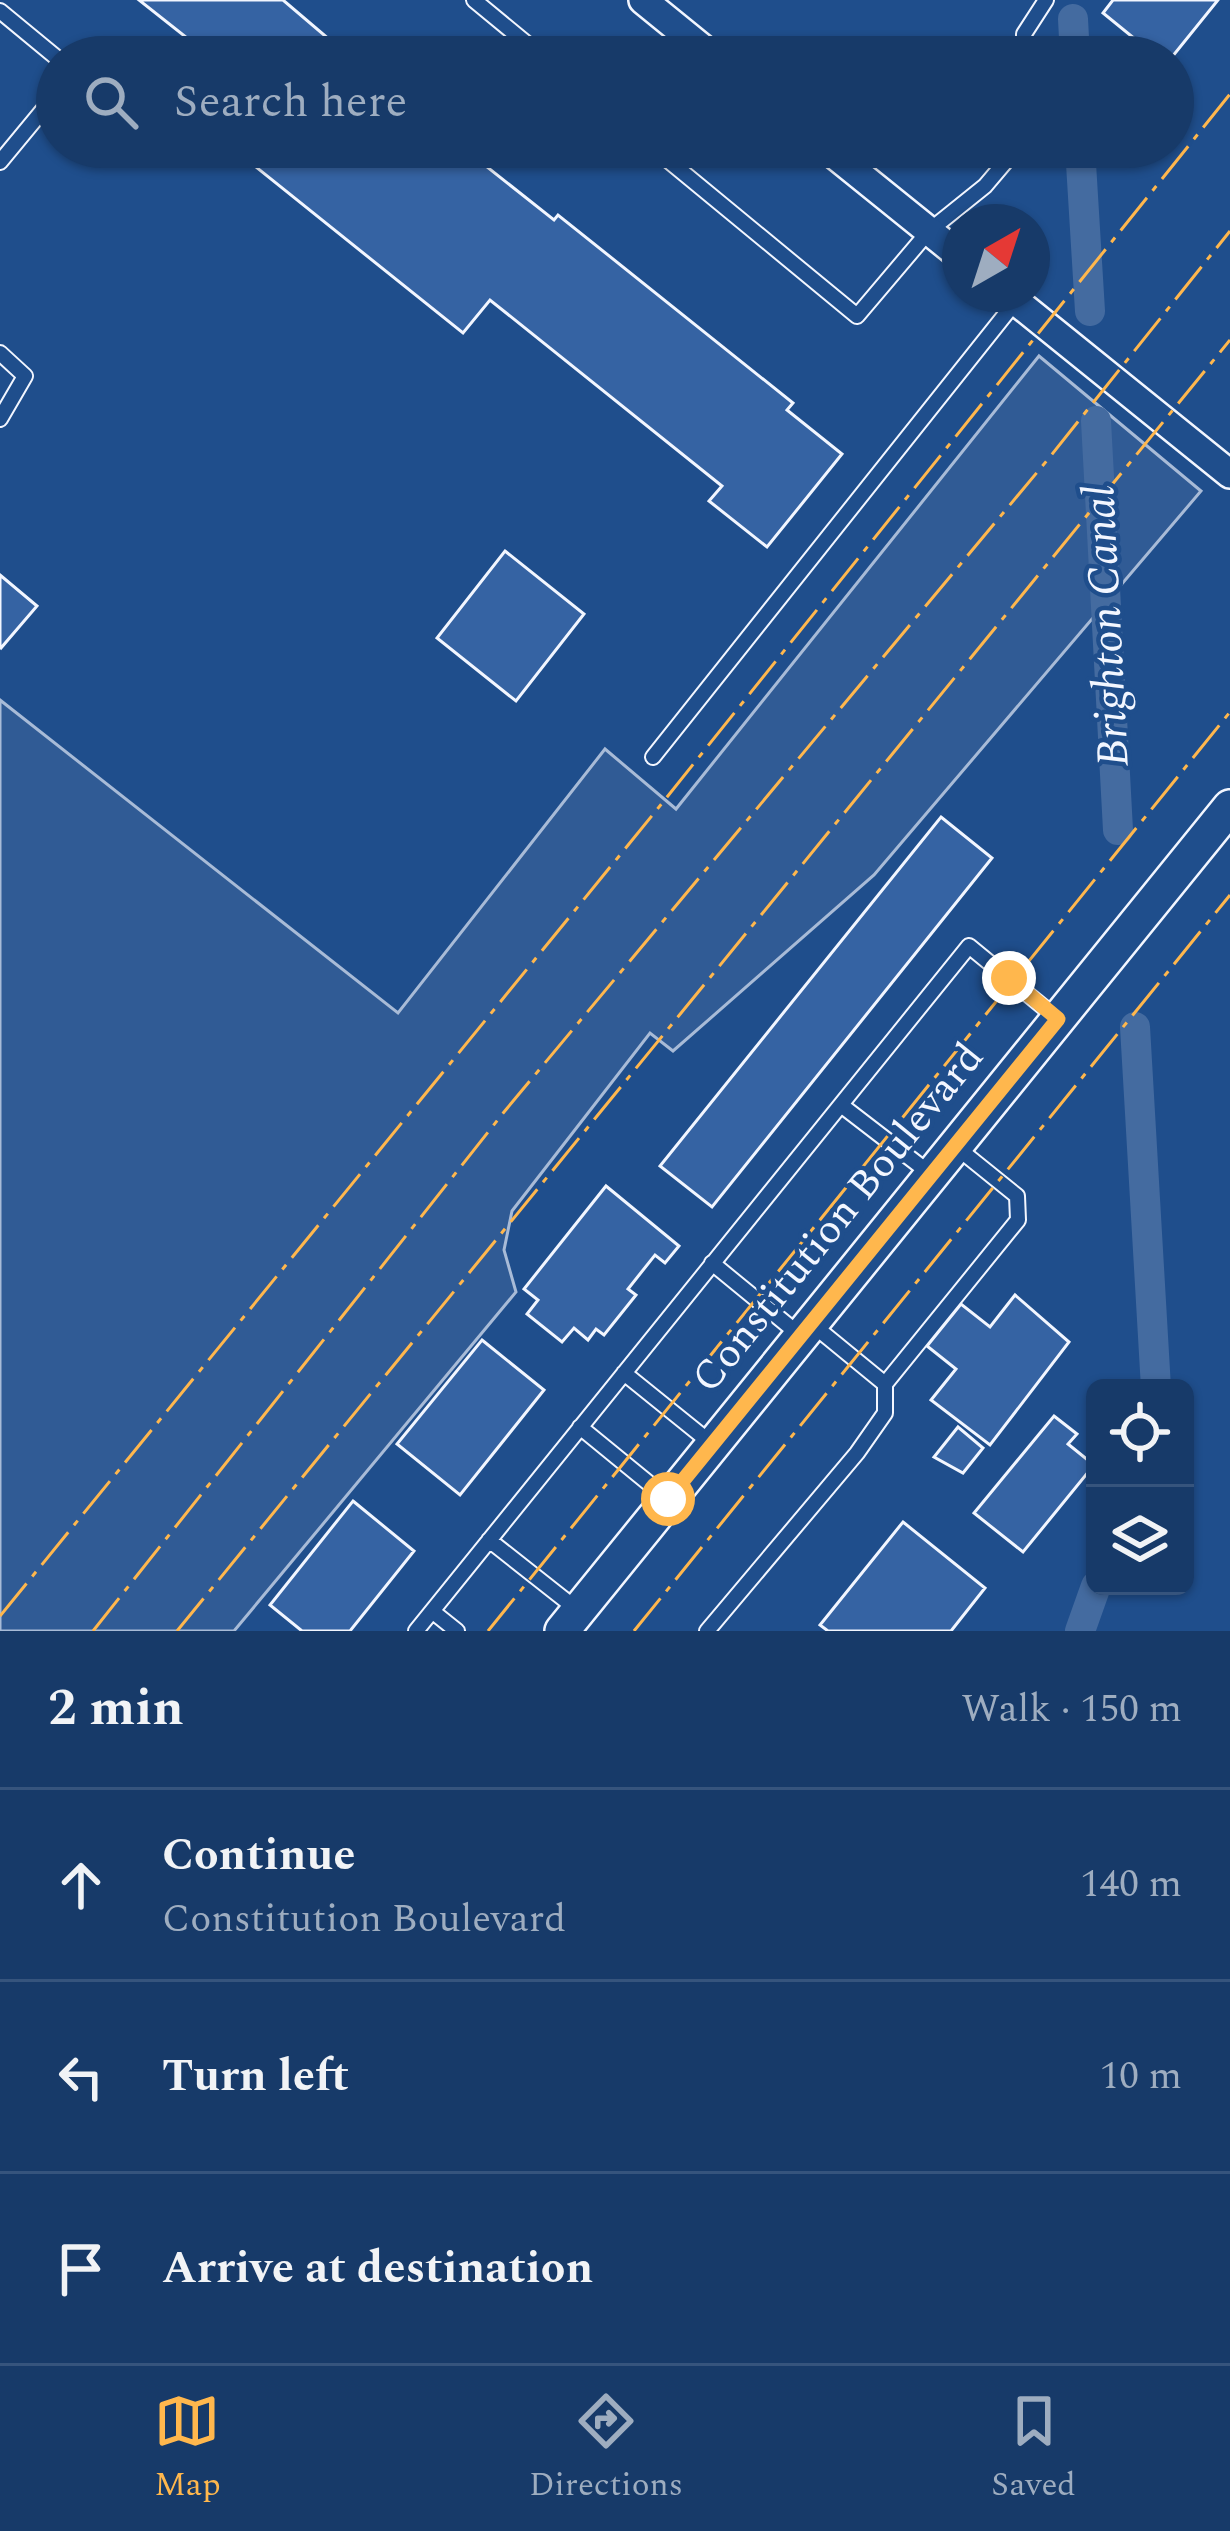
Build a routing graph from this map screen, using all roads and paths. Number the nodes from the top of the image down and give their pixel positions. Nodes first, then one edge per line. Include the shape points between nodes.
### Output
1 (474, 0) edge
2 (643, 0) edge
3 (1046, 0) edge
4 (0, 11) edge
5 (518, 36) edge
6 (687, 36) edge
7 (1024, 36) edge
8 (36, 41) edge
9 (36, 118) edge
10 (0, 162) edge
11 (677, 168) edge
12 (851, 168) edge
13 (1001, 168) edge
14 (929, 231) junction
15 (942, 241) edge
16 (1000, 312) edge
17 (1028, 312) edge
18 (0, 353) edge
19 (0, 418) edge
20 (1230, 474) edge
21 (653, 757) dead end
22 (1230, 806) edge
23 (1058, 1019) junction
24 (841, 1105) junction
25 (955, 1146) junction
26 (932, 1175) junction
27 (712, 1264) junction
28 (806, 1331) junction
29 (624, 1373) junction
30 (884, 1384) junction
31 (580, 1427) junction
32 (712, 1444) junction
33 (668, 1499) junction
34 (489, 1540) junction
35 (432, 1611) junction
36 (570, 1621) edge
37 (416, 1631) edge
38 (458, 1631) edge
39 (707, 1631) edge

1 - 5 lane
2 - 6 street
3 - 7 lane
4 - 8 lane
9 - 10 lane
11 - 14 lane via 856,316
12 - 14 street
13 - 14 lane
14 - 15 street
16 - 21 lane
17 - 20 street
18 - 19 lane via 25,376
22 - 23 street, Constitution Boulevard
23 - 24 lane via 969,946
23 - 25 street, Constitution Boulevard
24 - 26 lane
24 - 27 lane
25 - 26 street, Constitution Boulevard
25 - 30 lane via 1017,1196 1018,1220
26 - 28 street, Constitution Boulevard
27 - 28 lane
27 - 29 lane
28 - 30 lane
28 - 32 street, Constitution Boulevard
29 - 31 lane
29 - 32 lane
30 - 39 lane via 884,1413 857,1453
31 - 33 lane
31 - 34 lane
32 - 33 street, Constitution Boulevard
33 - 36 street, Constitution Boulevard
34 - 35 lane
34 - 36 lane
35 - 37 lane
35 - 38 lane

